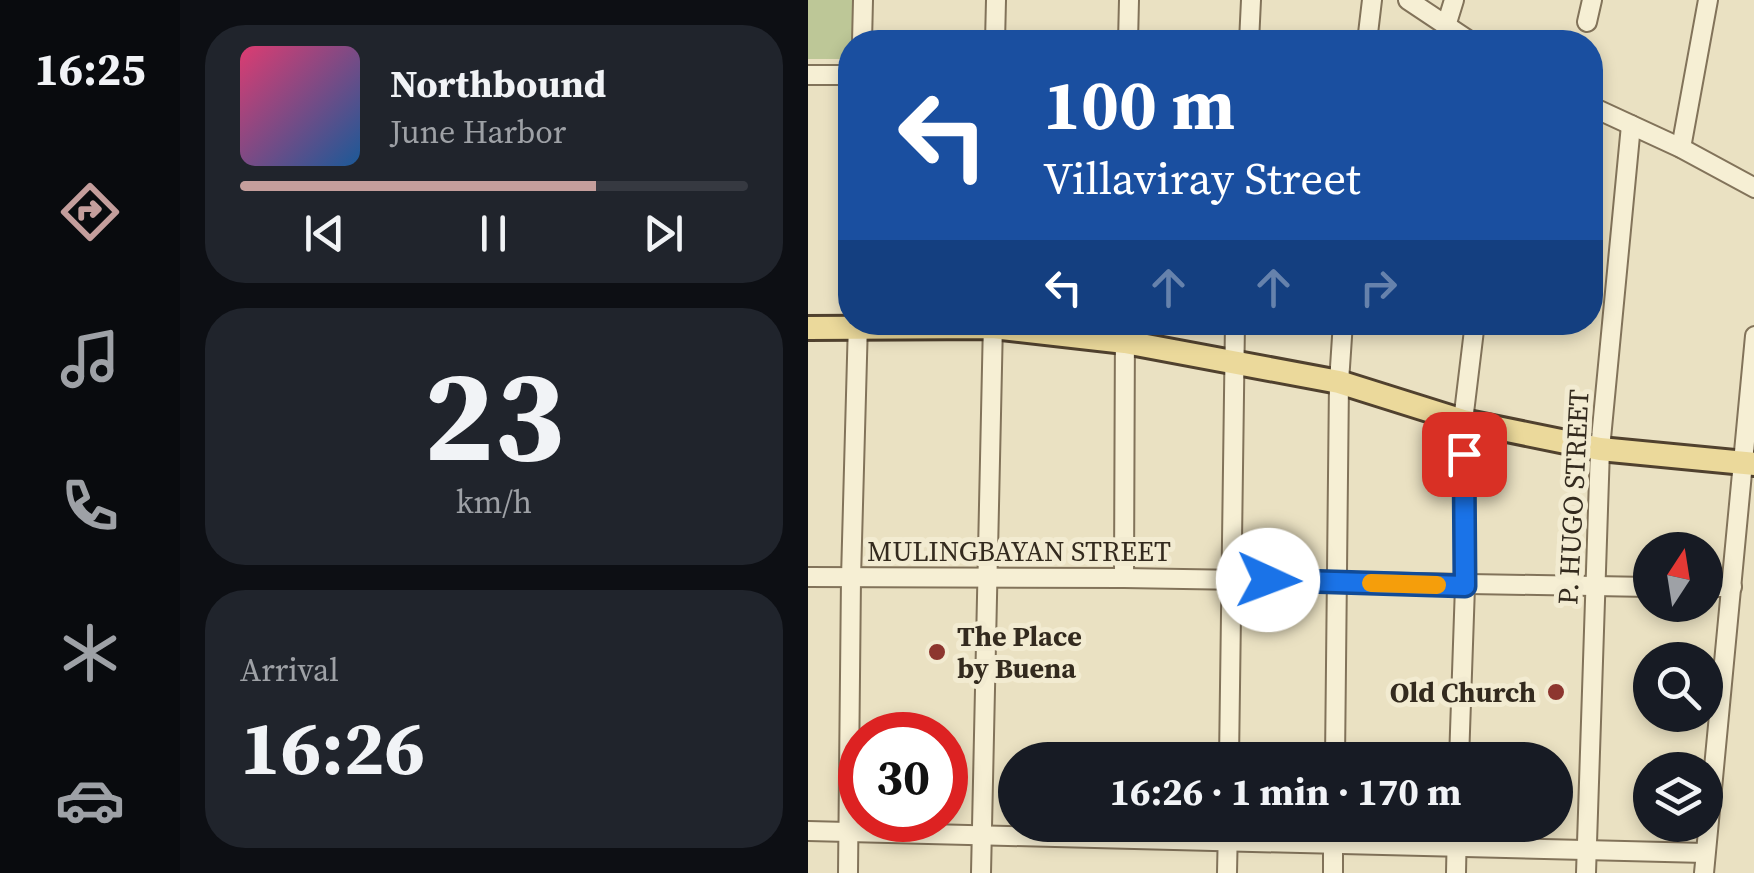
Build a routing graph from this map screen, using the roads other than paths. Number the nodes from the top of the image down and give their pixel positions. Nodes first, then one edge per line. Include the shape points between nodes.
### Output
1 (863, 0) edge
2 (996, 0) edge
3 (1129, 0) edge
4 (1251, 0) edge
5 (1372, 0) edge
6 (1408, 0) edge
7 (1454, 0) edge
8 (1592, 0) edge
9 (1708, 0) edge
10 (1588, 22) dead end
11 (1446, 26) junction
12 (862, 30) edge
13 (995, 30) edge
14 (1128, 30) edge
15 (1250, 30) edge
16 (1368, 30) edge
17 (1452, 30) edge
18 (808, 75) edge
19 (838, 75) edge
20 (1603, 112) edge
21 (1630, 125) junction
22 (1681, 148) junction
23 (1754, 188) edge
24 (838, 326) edge
25 (808, 328) edge
26 (858, 335) edge
27 (992, 335) edge
28 (1125, 335) edge
29 (1136, 335) edge
30 (1235, 335) edge
31 (1343, 335) edge
32 (1473, 335) edge
33 (1754, 336) edge
34 (1234, 363) junction
35 (1339, 382) junction
36 (1463, 421) junction
37 (1600, 449) junction
38 (1750, 464) edge
39 (808, 577) edge
40 (851, 578) junction
41 (988, 578) junction
42 (1124, 578) junction
43 (1233, 580) junction
44 (1338, 582) junction
45 (1465, 586) junction
46 (1596, 586) junction
47 (1633, 587) edge
48 (1723, 588) edge
49 (1732, 588) junction
50 (849, 712) edge
51 (1229, 742) edge
52 (1335, 742) edge
53 (1460, 742) edge
54 (808, 831) edge
55 (838, 832) edge
56 (968, 836) edge
57 (982, 836) junction
58 (998, 836) edge
59 (848, 842) edge
60 (1227, 842) edge
61 (1312, 842) edge
62 (1456, 842) edge
63 (1333, 844) junction
64 (1456, 848) junction
65 (1586, 851) junction
66 (1706, 853) junction
67 (848, 873) edge
68 (982, 873) edge
69 (1227, 873) edge
70 (1333, 873) edge
71 (1456, 873) edge
72 (1586, 873) edge
73 (1704, 873) edge

1 - 12 street
2 - 13 street
3 - 14 street
4 - 15 street
5 - 16 street
6 - 11 street
7 - 11 street
8 - 10 street
9 - 22 street
11 - 17 street
18 - 19 street
20 - 21 street
21 - 22 street
21 - 37 street, P. HUGO STREET
22 - 23 street
24 - 25 main road
26 - 40 street
27 - 41 street
28 - 42 street
29 - 34 main road
30 - 34 street
31 - 35 street
32 - 36 street
33 - 38 street
34 - 35 main road
34 - 43 street
35 - 36 main road
35 - 44 street
36 - 37 main road
36 - 45 street
37 - 38 main road
37 - 46 street, P. HUGO STREET
38 - 49 street
39 - 40 street, MULINGBAYAN STREET
40 - 41 street, MULINGBAYAN STREET
40 - 50 street
41 - 42 street, MULINGBAYAN STREET
41 - 57 street
42 - 43 street, MULINGBAYAN STREET
43 - 44 street, MULINGBAYAN STREET
43 - 51 street
44 - 45 street, MULINGBAYAN STREET
44 - 52 street
45 - 46 street, MULINGBAYAN STREET
45 - 53 street
46 - 47 street, MULINGBAYAN STREET
46 - 65 street, P. HUGO STREET
48 - 49 street
49 - 66 street
54 - 55 street
56 - 57 street
57 - 58 street
57 - 68 street
59 - 67 street
60 - 69 street
61 - 63 street
62 - 64 street
63 - 64 street
63 - 70 street
64 - 65 street
64 - 71 street
65 - 66 street
65 - 72 street, P. HUGO STREET
66 - 73 street

